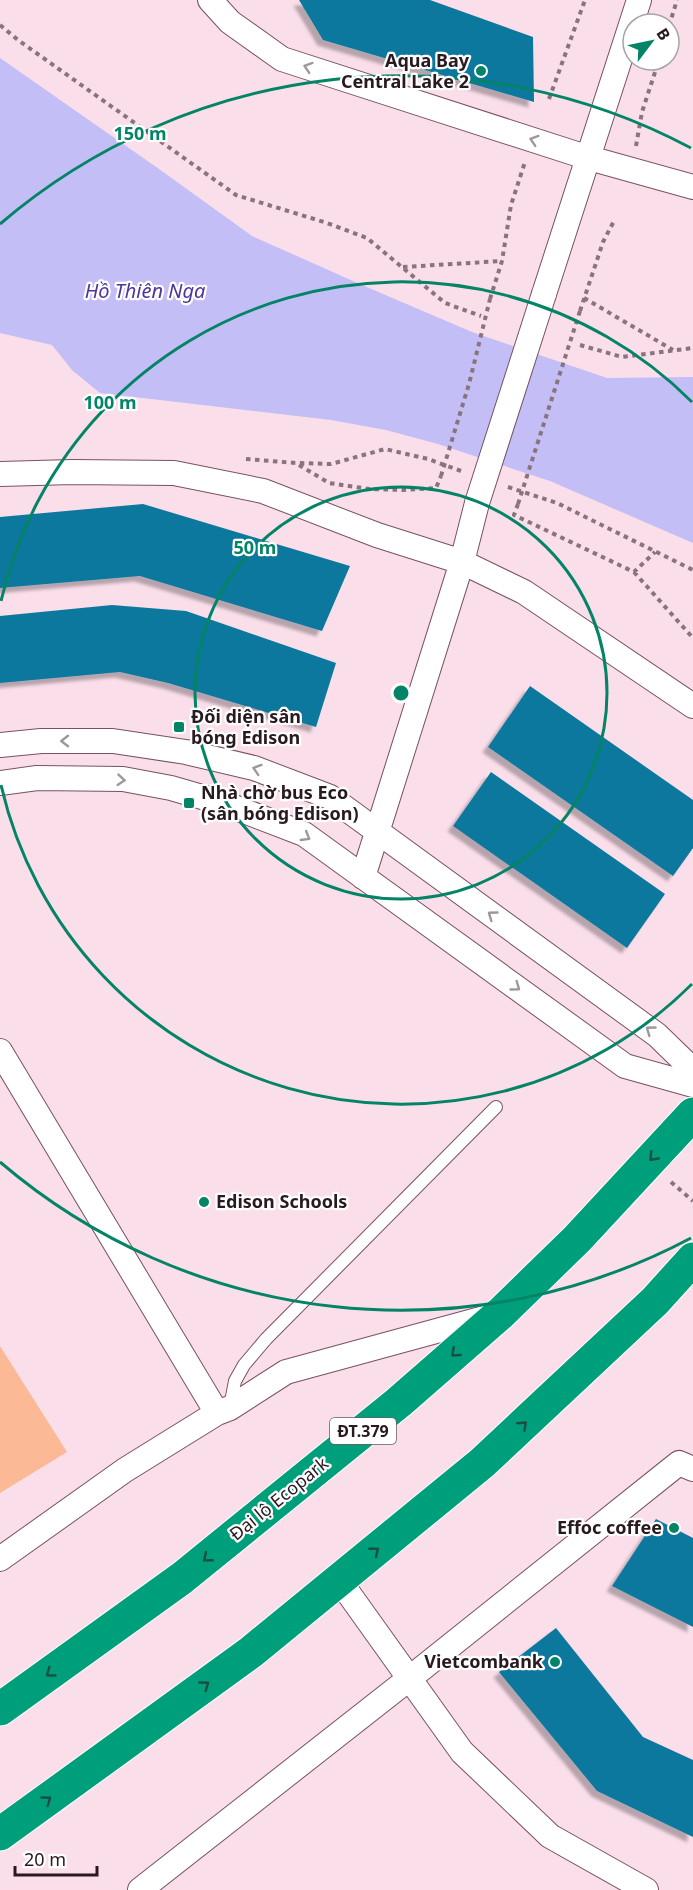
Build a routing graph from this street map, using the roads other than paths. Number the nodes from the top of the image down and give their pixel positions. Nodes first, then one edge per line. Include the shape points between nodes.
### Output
1 (210, 0) edge
2 (639, 0) edge
3 (589, 158) junction
4 (693, 187) edge
5 (0, 474) edge
6 (462, 562) junction
7 (693, 706) edge
8 (0, 745) edge
9 (0, 783) edge
10 (376, 831) junction
11 (363, 877) junction
12 (0, 1051) edge
13 (693, 1070) edge
14 (693, 1085) edge
15 (496, 1107) dead end
16 (693, 1114) edge
17 (693, 1259) edge
18 (501, 1313) junction
19 (223, 1411) junction
20 (688, 1460) edge
21 (0, 1559) edge
22 (339, 1580) junction
23 (410, 1678) junction
24 (0, 1709) edge
25 (0, 1834) edge
26 (140, 1890) edge
27 (646, 1890) edge

3 -> 1 street via 282,59 230,22
2 - 3 street
3 - 4 street
3 - 6 street, bridge via 477,503
5 - 6 street via 174,473 263,491 377,535
6 - 7 street via 524,592
6 - 10 street
10 -> 8 street via 330,797 254,768 197,754 113,741
9 -> 11 street via 37,778 123,779 171,788 304,834
10 - 11 street
13 -> 10 street via 657,1035
11 -> 14 street via 625,1066
12 - 19 street
15 - 19 lane via 266,1339 244,1365
16 -> 18 highway, Đại lộ Ecopark / ĐT.379 via 577,1239
22 -> 17 highway via 482,1463 655,1301
18 - 19 street via 286,1372
18 -> 24 highway, Đại lộ Ecopark / ĐT.379 via 399,1402 182,1578
19 - 21 street via 125,1470
20 - 23 street
22 - 23 street
25 -> 22 highway via 251,1652
23 - 26 street
23 - 27 street via 462,1752 550,1836

